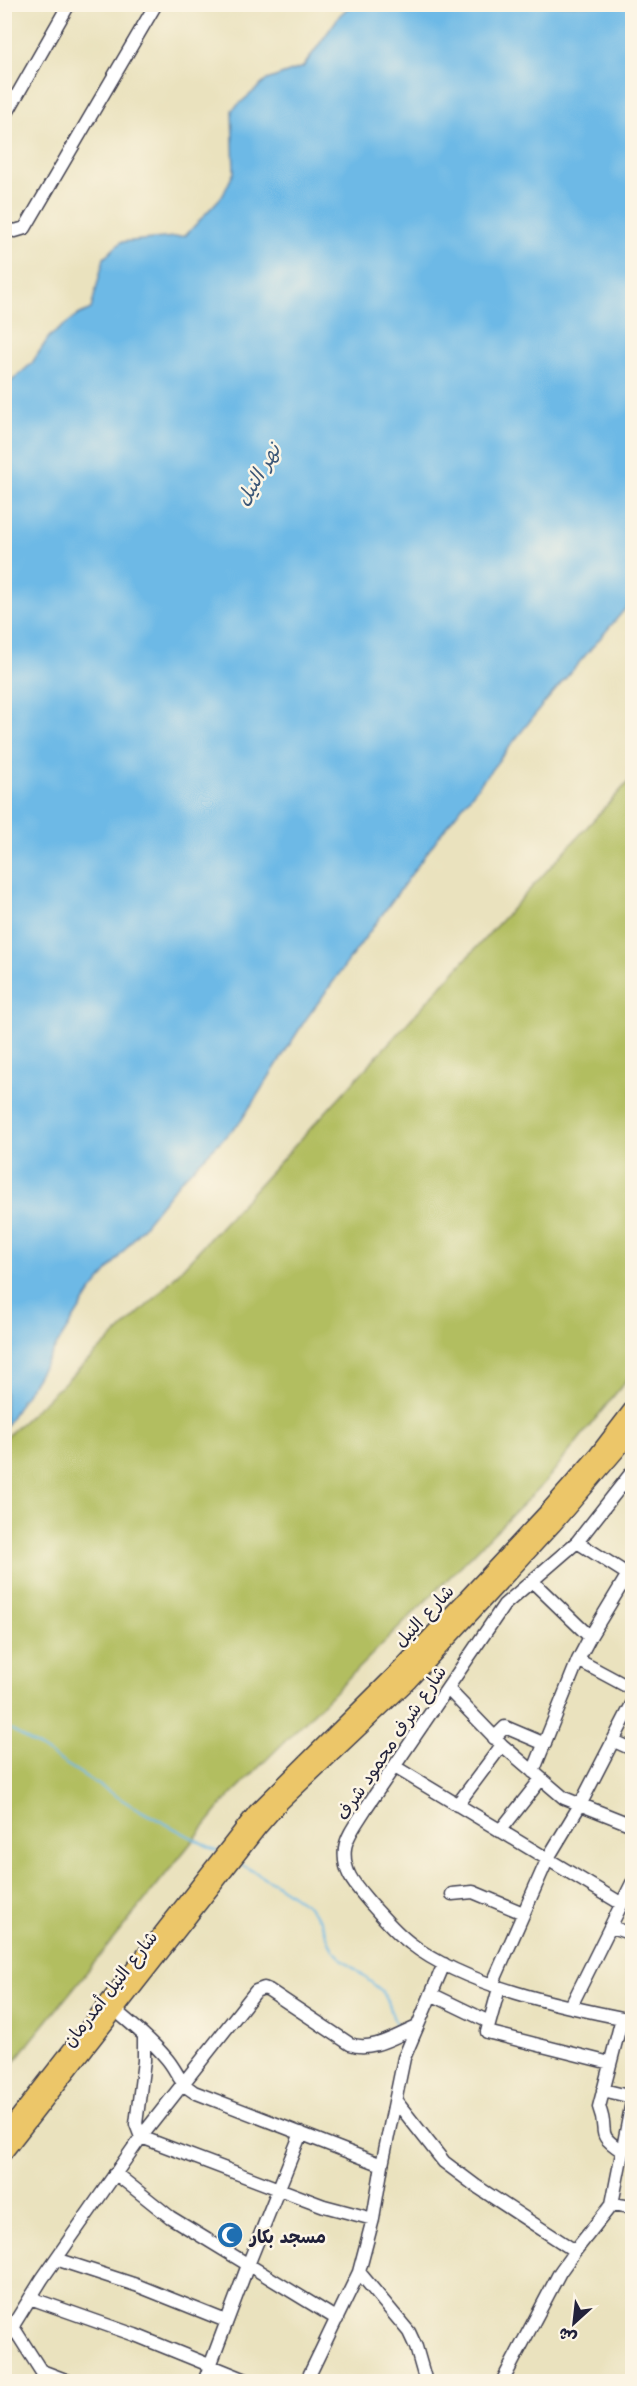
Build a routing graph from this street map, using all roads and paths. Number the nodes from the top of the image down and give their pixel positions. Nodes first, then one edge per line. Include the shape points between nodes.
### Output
1 (69, 4) edge
2 (156, 4) edge
3 (4, 118) edge
4 (4, 228) edge
5 (633, 1409) edge
6 (633, 1433) edge
7 (632, 1473) edge
8 (577, 1542) junction
9 (630, 1575) edge
10 (532, 1581) junction
11 (590, 1637) junction
12 (578, 1660) junction
13 (447, 1689) junction
14 (633, 1689) edge
15 (633, 1704) edge
16 (614, 1741) junction
17 (498, 1742) junction
18 (545, 1744) junction
19 (633, 1749) edge
20 (395, 1767) junction
21 (537, 1776) junction
22 (457, 1805) junction
23 (579, 1806) junction
24 (633, 1825) edge
25 (500, 1831) junction
26 (239, 1843) junction
27 (548, 1858) junction
28 (217, 1871) junction
29 (633, 1883) edge
30 (452, 1894) dead end
31 (622, 1904) junction
32 (523, 1913) junction
33 (611, 1928) junction
34 (633, 1934) edge
35 (444, 1964) junction
36 (495, 1987) junction
37 (431, 1994) junction
38 (571, 2006) junction
39 (116, 2011) junction
40 (627, 2019) edge
41 (489, 2022) junction
42 (415, 2028) junction
43 (144, 2035) junction
44 (610, 2063) junction
45 (183, 2084) junction
46 (603, 2090) junction
47 (633, 2097) edge
48 (396, 2101) junction
49 (633, 2102) edge
50 (301, 2133) junction
51 (4, 2134) edge
52 (141, 2137) junction
53 (622, 2151) junction
54 (4, 2153) edge
55 (381, 2165) junction
56 (115, 2173) junction
57 (278, 2188) junction
58 (612, 2204) junction
59 (633, 2207) edge
60 (373, 2219) junction
61 (575, 2251) junction
62 (56, 2259) junction
63 (248, 2265) junction
64 (359, 2272) junction
65 (30, 2298) junction
66 (337, 2319) junction
67 (226, 2321) junction
68 (13, 2327) junction
69 (4, 2340) edge
70 (210, 2365) junction
71 (45, 2376) edge
72 (71, 2382) edge
73 (204, 2382) edge
74 (251, 2382) edge
75 (306, 2382) edge
76 (426, 2382) edge
77 (502, 2382) edge

1 - 3 street
2 - 4 street via 25,228
5 - 26 main road, شارع النيل via 546,1513 400,1668 271,1795
6 - 26 main road, شارع النيل via 409,1681
7 - 8 street, شارع شرف محمود شرف
8 - 9 street
8 - 10 street, شارع شرف محمود شرف
9 - 11 street
10 - 11 street
10 - 13 street, شارع شرف محمود شرف via 504,1605
11 - 12 street
12 - 14 street
12 - 18 street
13 - 17 street
13 - 20 street, شارع شرف محمود شرف
15 - 16 street
16 - 19 street
16 - 23 street
17 - 18 street via 505,1727
17 - 21 street
17 - 22 street
18 - 21 street
20 - 22 street
20 - 35 street, شارع شرف محمود شرف via 348,1839 346,1870 353,1883 401,1935
21 - 23 street
21 - 25 street
22 - 25 street
23 - 24 street
23 - 27 street
25 - 27 street
26 - 28 main road, شارع النيل أمدرمان
27 - 31 street
27 - 32 street
28 - 39 main road, شارع النيل أمدرمان
28 - 51 main road
29 - 31 street
30 - 32 street via 473,1892
31 - 33 street
32 - 36 street
33 - 34 street
33 - 38 street
35 - 36 street, شارع شرف محمود شرف
35 - 37 street
36 - 38 street, شارع شرف محمود شرف
36 - 41 street
37 - 41 street
37 - 42 street
38 - 40 street, شارع شرف محمود شرف
39 - 43 street
39 - 54 main road, شارع النيل أمدرمان
40 - 44 street
41 - 44 street via 487,2032
42 - 45 street via 371,2046 358,2047 269,1990 260,1989
42 - 48 street via 404,2058
43 - 45 street via 169,2061
43 - 52 street via 136,2124
44 - 46 street
45 - 50 street via 194,2092
45 - 52 street
46 - 47 street
46 - 53 street via 599,2107 604,2119 602,2130 605,2139
48 - 55 street
48 - 61 street via 444,2162
49 - 53 street
50 - 55 street
50 - 57 street
52 - 56 street
52 - 57 street
53 - 58 street
55 - 60 street
56 - 62 street
56 - 63 street via 170,2217
57 - 60 street
57 - 63 street
58 - 59 street
58 - 61 street
60 - 64 street
61 - 77 street
62 - 65 street
62 - 67 street
63 - 66 street
63 - 67 street
64 - 66 street
64 - 76 street via 409,2332
65 - 68 street
65 - 70 street
66 - 75 street
67 - 70 street
68 - 69 street
68 - 71 street
70 - 73 street
70 - 74 street
71 - 72 street

